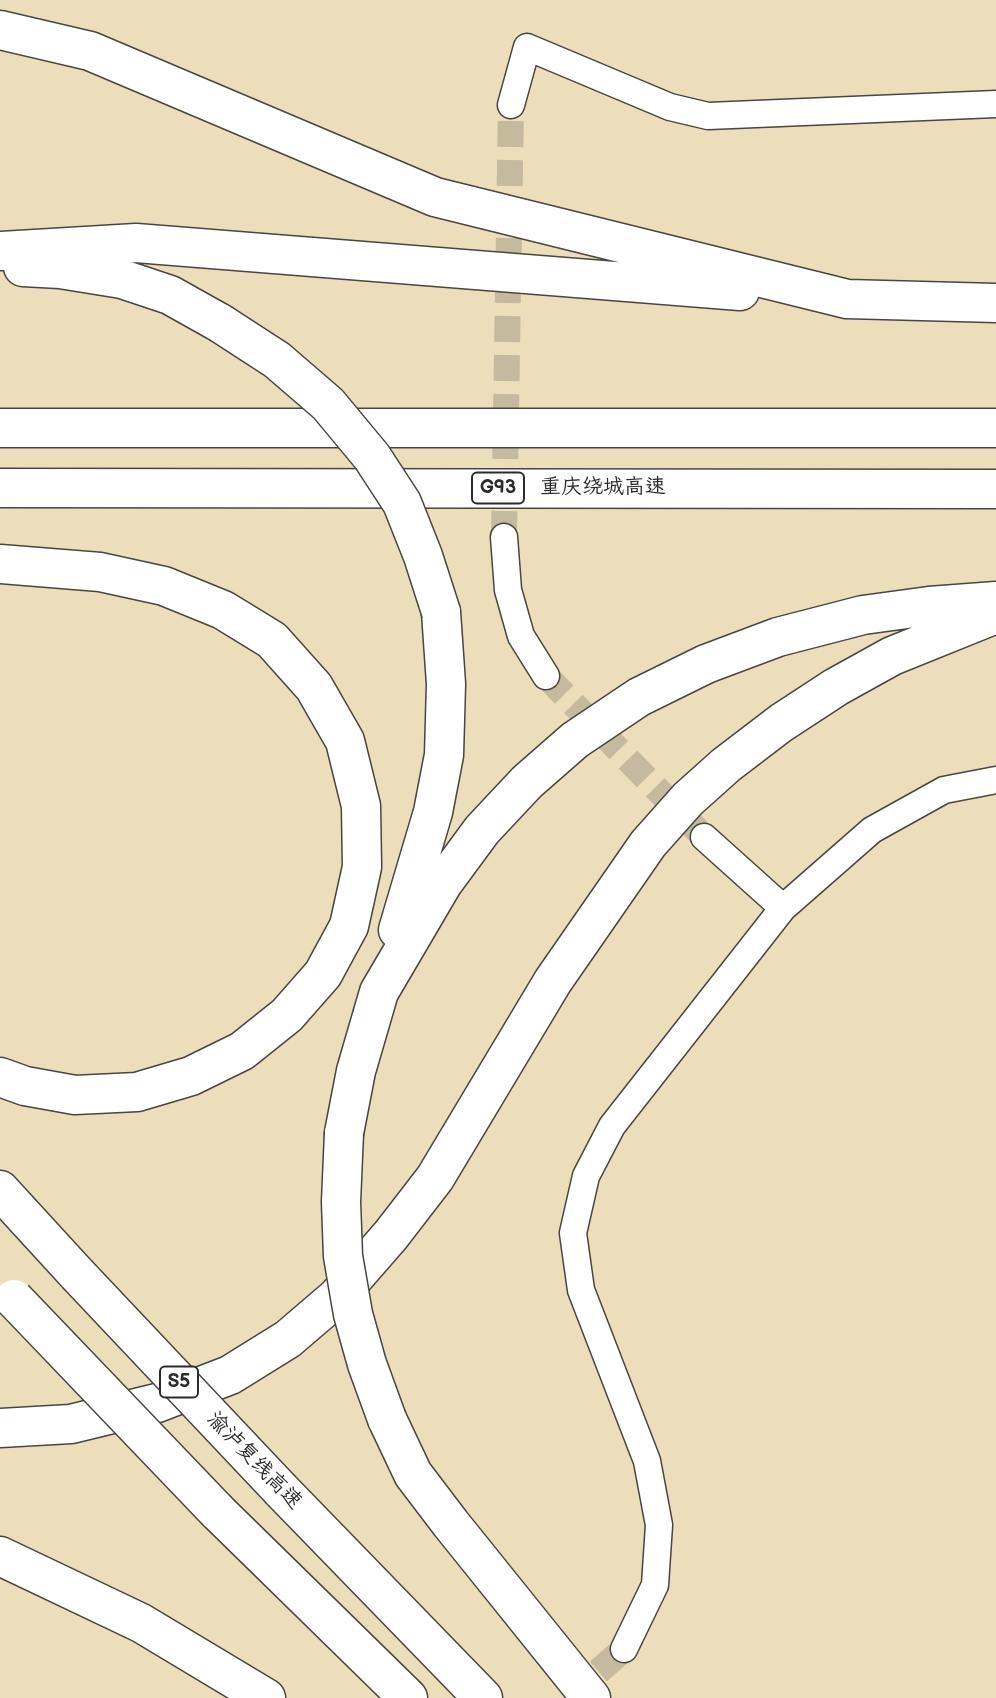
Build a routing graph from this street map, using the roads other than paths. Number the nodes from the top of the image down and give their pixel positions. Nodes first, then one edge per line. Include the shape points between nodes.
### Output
1 (0, 30) edge
2 (996, 104) edge
3 (511, 105) tunnel mouth
4 (0, 251) edge
5 (0, 265) edge
6 (847, 299) junction
7 (996, 303) edge
8 (0, 428) edge
9 (996, 428) edge
10 (0, 488) edge
11 (996, 489) edge
12 (504, 537) tunnel mouth
13 (0, 564) edge
14 (996, 601) edge
15 (996, 614) edge
16 (545, 676) tunnel mouth
17 (996, 780) edge
18 (704, 837) tunnel mouth
19 (783, 908) junction
20 (379, 992) junction
21 (0, 1077) edge
22 (0, 1191) edge
23 (7, 1292) edge
24 (0, 1428) edge
25 (0, 1556) edge
26 (624, 1649) tunnel mouth
27 (266, 1698) edge
28 (408, 1698) edge
29 (483, 1698) edge
30 (591, 1698) edge

1 - 6 highway via 90,51 435,197
2 - 3 street via 708,116 670,107 527,47
4 - 6 highway via 136,243
5 - 20 highway, bridge via 122,279 170,295 220,323 277,360 328,404 372,457 402,503 441,612 444,755 433,812
6 - 7 highway
8 - 9 highway
10 - 11 highway, 重庆绕城高速 / G93
12 - 16 street via 508,590 521,636
13 - 21 highway via 100,572 164,586 223,610 272,640 314,687 345,741 361,806 362,867 349,926 323,974 287,1015 242,1051 191,1076 137,1092 75,1095
14 - 20 highway via 863,615 778,637 706,664 639,697 575,740 482,830 443,883
15 - 24 highway via 892,656 836,687 781,723 688,799 648,844 553,981 435,1178 337,1297 288,1339 230,1375 157,1403 71,1424
17 - 19 street via 944,790 872,830
18 - 19 street
19 - 26 street via 612,1126 586,1176 573,1233 581,1290 647,1461 659,1525 654,1585
20 - 30 highway, bridge via 344,1133 341,1202 343,1256 367,1364 413,1474
22 - 29 highway, 渝泸复线高速 / S5, bridge
23 - 28 highway, bridge via 217,1511
25 - 27 highway via 141,1623

